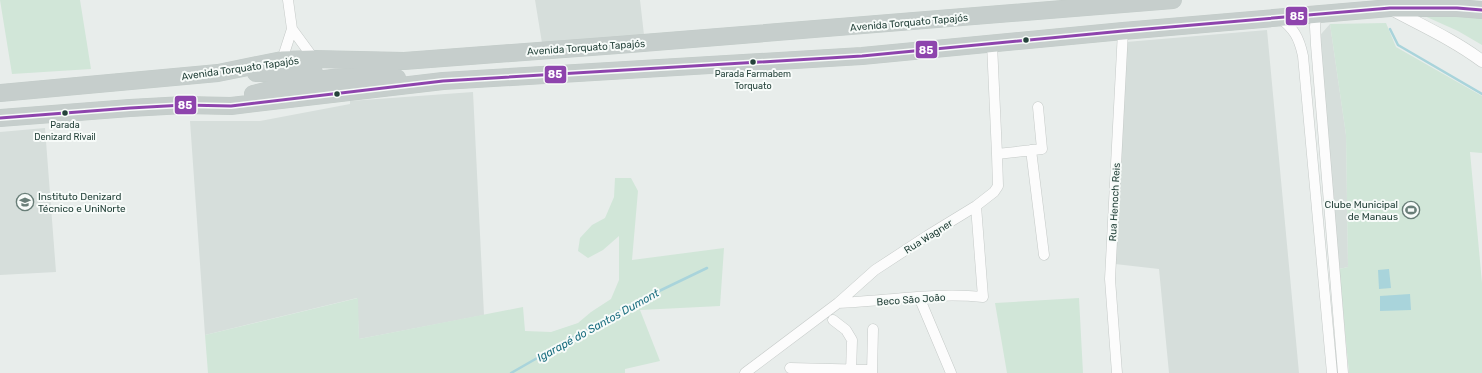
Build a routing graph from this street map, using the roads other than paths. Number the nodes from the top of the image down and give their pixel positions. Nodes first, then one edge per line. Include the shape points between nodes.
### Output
1 (288, 0) edge
2 (1173, 0) edge
3 (1390, 8) junction
4 (1482, 10) edge
5 (1316, 14) junction
6 (1279, 17) junction
7 (292, 29) junction
8 (1123, 30) junction
9 (992, 44) junction
10 (314, 59) junction
11 (282, 60) junction
12 (404, 61) junction
13 (1482, 61) edge
14 (218, 73) junction
15 (0, 93) edge
16 (1038, 107) dead end
17 (1321, 112) junction
18 (1308, 113) junction
19 (0, 118) edge
20 (1031, 150) junction
21 (998, 154) junction
22 (976, 206) junction
23 (1330, 215) junction
24 (1317, 216) junction
25 (1044, 255) dead end
26 (919, 297) junction
27 (838, 303) junction
28 (833, 320) dead end
29 (1339, 320) junction
30 (1327, 321) junction
31 (873, 329) dead end
32 (790, 368) dead end
33 (851, 371) edge
34 (872, 372) edge
35 (745, 373) edge
36 (952, 373) edge
37 (1117, 373) edge
38 (1332, 373) edge
39 (1343, 373) edge

1 - 7 street
2 - 12 highway, Avenida Torquato Tapajós
3 - 4 highway
3 - 5 highway
3 - 13 street
5 - 6 highway
5 - 17 street
6 - 8 highway
6 - 18 street via 1297,35 1301,46
7 - 10 street
7 - 11 street
8 - 9 highway
8 - 37 street, Rua Henoch Reis via 1110,279
9 - 19 highway via 862,56 443,81 231,106 130,108
9 - 21 street, Rua Wagner
10 - 11 highway, Avenida Torquato Tapajós
10 - 12 highway, Avenida Torquato Tapajós
11 - 14 highway, Avenida Torquato Tapajós
12 - 14 highway via 339,72
14 - 15 highway, Avenida Torquato Tapajós
16 - 20 street via 1042,148
17 - 18 street
17 - 23 street
18 - 24 street
20 - 21 street
20 - 25 street
21 - 22 street, Rua Wagner via 998,186 990,197
22 - 26 street, Beco São João via 983,297
22 - 27 street, Rua Wagner via 875,270
23 - 24 street
23 - 29 street
24 - 30 street
26 - 27 street, Beco São João via 866,303
26 - 36 street
27 - 35 street, Rua Wagner
28 - 33 street via 846,330 852,340
29 - 30 street
29 - 39 street
30 - 38 street
31 - 34 street
32 - 33 street
33 - 34 street

